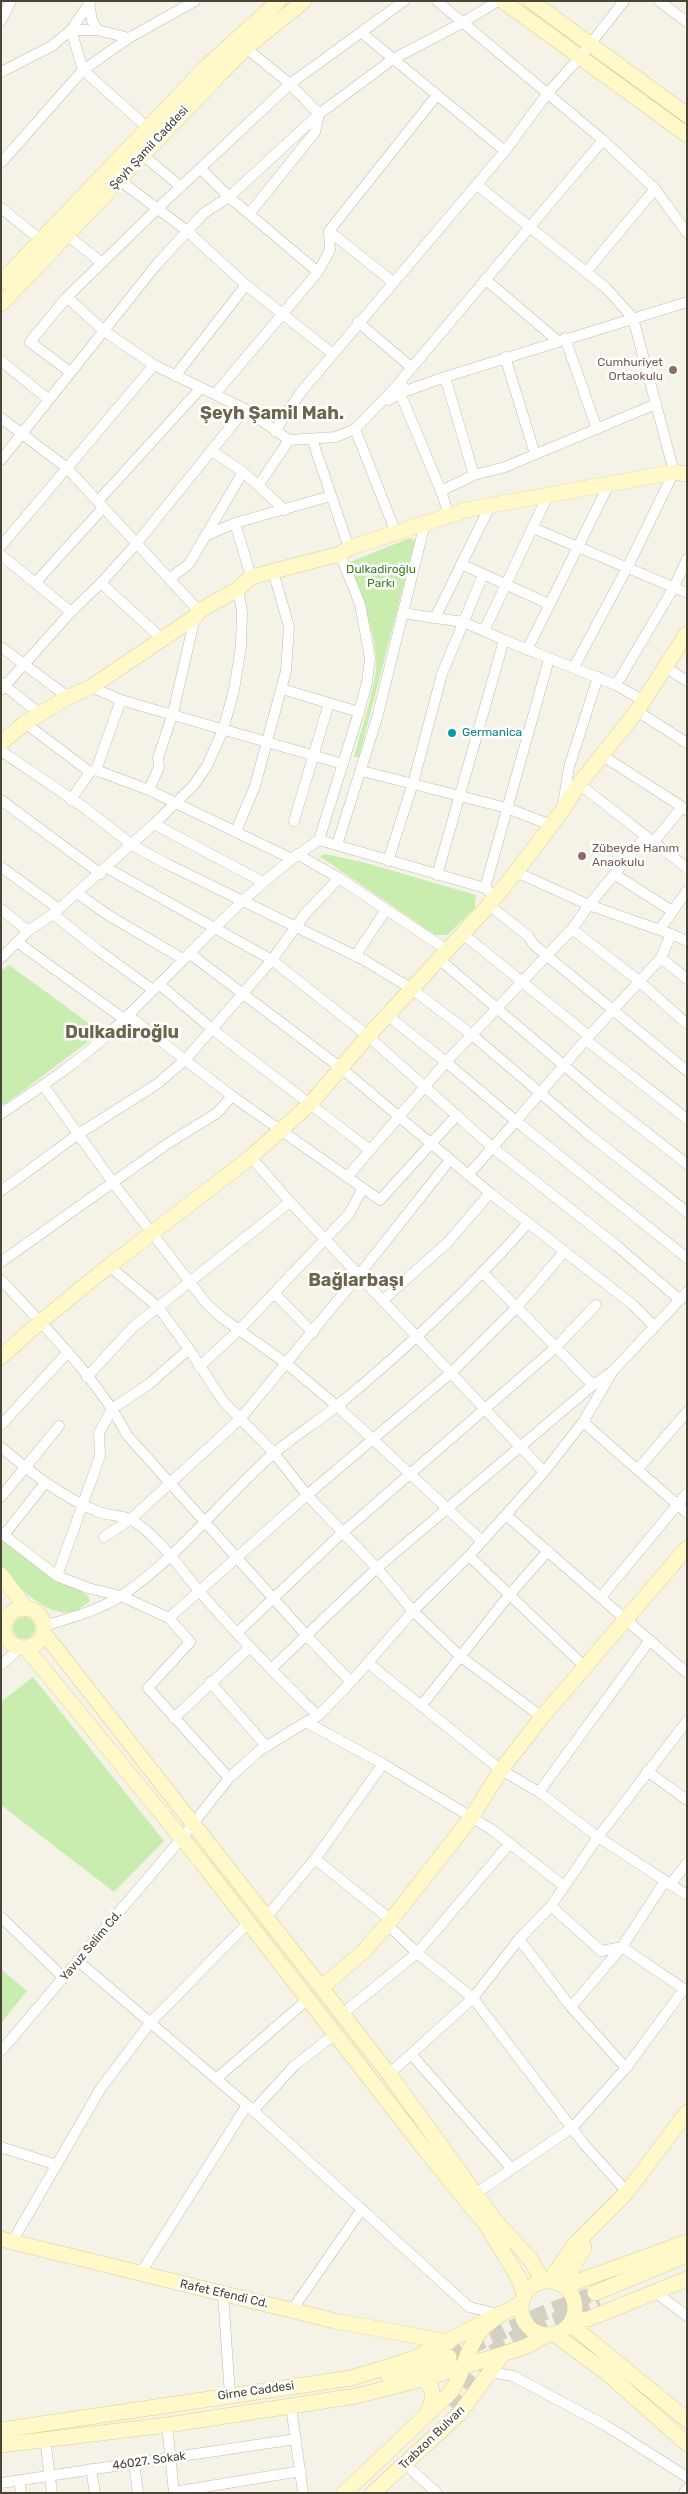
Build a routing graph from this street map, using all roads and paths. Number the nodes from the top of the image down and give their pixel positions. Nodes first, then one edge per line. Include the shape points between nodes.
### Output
1 (11, 1) edge
2 (195, 1) edge
3 (279, 1) edge
4 (304, 1) edge
5 (404, 1) edge
6 (437, 1) edge
7 (498, 1) edge
8 (503, 1) edge
9 (531, 1) edge
10 (624, 1) edge
11 (659, 1) edge
12 (90, 3) edge
13 (1, 21) edge
14 (687, 22) edge
15 (462, 23) junction
16 (70, 30) junction
17 (97, 30) junction
18 (362, 33) junction
19 (129, 38) junction
20 (246, 48) junction
21 (586, 50) junction
22 (393, 59) junction
23 (83, 70) junction
24 (1, 72) edge
25 (290, 84) junction
26 (547, 94) junction
27 (437, 95) junction
28 (319, 114) junction
29 (687, 115) edge
30 (148, 128) junction
31 (687, 135) edge
32 (603, 140) junction
33 (505, 151) junction
34 (143, 155) junction
35 (1, 163) edge
36 (201, 169) junction
37 (119, 180) junction
38 (476, 185) junction
39 (181, 187) junction
40 (656, 189) junction
41 (229, 197) junction
42 (1, 208) edge
43 (157, 209) junction
44 (249, 214) junction
45 (529, 226) junction
46 (186, 230) junction
47 (329, 231) junction
48 (687, 233) edge
49 (67, 235) junction
50 (42, 241) junction
51 (102, 263) junction
52 (318, 272) junction
53 (586, 272) junction
54 (485, 279) junction
55 (1, 282) edge
56 (393, 282) junction
57 (246, 285) junction
58 (67, 297) junction
59 (687, 302) edge
60 (1, 304) edge
61 (284, 314) junction
62 (633, 318) junction
63 (358, 322) junction
64 (104, 331) junction
65 (562, 340) junction
66 (333, 354) junction
67 (505, 357) junction
68 (1, 362) edge
69 (154, 365) junction
70 (411, 367) junction
71 (70, 372) junction
72 (175, 376) junction
73 (445, 377) junction
74 (200, 389) junction
75 (400, 393) junction
76 (215, 394) junction
77 (48, 399) junction
78 (656, 404) junction
79 (377, 407) junction
80 (245, 409) junction
81 (1, 418) edge
82 (355, 429) junction
83 (597, 429) junction
84 (275, 431) junction
85 (22, 432) junction
86 (312, 439) junction
87 (289, 440) junction
88 (212, 450) junction
89 (535, 454) junction
90 (1, 460) edge
91 (67, 468) junction
92 (243, 472) junction
93 (680, 473) edge
94 (474, 476) junction
95 (609, 484) junction
96 (258, 486) junction
97 (442, 491) junction
98 (548, 495) junction
99 (331, 496) junction
100 (100, 504) junction
101 (490, 506) junction
102 (285, 510) junction
103 (449, 515) junction
104 (235, 523) junction
105 (425, 523) junction
106 (533, 528) junction
107 (396, 533) junction
108 (205, 536) junction
109 (136, 544) junction
110 (1, 546) edge
111 (578, 547) junction
112 (344, 551) junction
113 (1, 555) edge
114 (687, 559) edge
115 (461, 564) junction
116 (628, 566) junction
117 (273, 571) junction
118 (482, 575) junction
119 (251, 577) junction
120 (169, 579) junction
121 (36, 582) junction
122 (101, 583) junction
123 (505, 585) junction
124 (674, 587) junction
125 (238, 588) junction
126 (687, 592) edge
127 (549, 604) junction
128 (71, 612) junction
129 (402, 613) junction
130 (197, 614) junction
131 (435, 618) junction
132 (462, 622) junction
133 (484, 631) junction
134 (687, 633) edge
135 (161, 638) junction
136 (504, 640) junction
137 (1, 647) edge
138 (527, 650) junction
139 (548, 659) junction
140 (24, 663) junction
141 (574, 667) junction
142 (665, 667) junction
143 (598, 677) junction
144 (687, 681) edge
145 (616, 684) junction
146 (2, 686) edge
147 (91, 687) junction
148 (282, 689) junction
149 (68, 697) junction
150 (122, 700) junction
151 (329, 703) junction
152 (641, 706) junction
153 (359, 712) junction
154 (173, 713) junction
155 (40, 714) junction
156 (25, 723) junction
157 (224, 730) junction
158 (687, 742) edge
159 (268, 743) junction
160 (1, 744) edge
161 (1, 751) edge
162 (314, 756) junction
163 (603, 756) junction
164 (344, 764) junction
165 (93, 771) junction
166 (362, 771) junction
167 (413, 783) junction
168 (578, 784) junction
169 (149, 790) junction
170 (458, 797) junction
171 (1, 800) edge
172 (71, 800) junction
173 (177, 804) junction
174 (507, 808) junction
175 (684, 808) edge
176 (562, 811) junction
177 (294, 821) dead end
178 (154, 824) junction
179 (551, 825) junction
180 (236, 831) junction
181 (318, 840) junction
182 (649, 840) junction
183 (132, 845) junction
184 (337, 846) junction
185 (294, 857) junction
186 (388, 861) junction
187 (1, 867) edge
188 (687, 868) edge
189 (104, 871) junction
190 (516, 872) junction
191 (614, 874) junction
192 (437, 875) junction
193 (339, 878) junction
194 (263, 882) junction
195 (687, 891) edge
196 (77, 892) junction
197 (490, 897) junction
198 (243, 900) junction
199 (589, 904) junction
200 (1, 908) edge
201 (386, 910) junction
202 (56, 911) junction
203 (672, 912) junction
204 (295, 926) junction
205 (215, 927) junction
206 (572, 929) junction
207 (660, 930) junction
208 (28, 931) junction
209 (463, 934) junction
210 (671, 934) junction
211 (687, 941) edge
212 (17, 942) junction
213 (443, 955) junction
214 (547, 955) junction
215 (186, 956) junction
216 (355, 956) junction
217 (1, 958) edge
218 (661, 958) junction
219 (272, 960) junction
220 (687, 978) edge
221 (522, 980) junction
222 (639, 981) junction
223 (156, 986) junction
224 (412, 989) junction
225 (242, 996) junction
226 (496, 1006) junction
227 (612, 1011) junction
228 (388, 1015) junction
229 (126, 1017) junction
230 (687, 1024) edge
231 (212, 1029) junction
232 (471, 1034) junction
233 (368, 1036) junction
234 (588, 1038) junction
235 (185, 1060) junction
236 (446, 1062) junction
237 (564, 1066) junction
238 (341, 1068) junction
239 (687, 1071) edge
240 (43, 1085) junction
241 (424, 1086) junction
242 (540, 1094) junction
243 (232, 1096) junction
244 (311, 1103) junction
245 (2, 1112) edge
246 (457, 1115) junction
247 (398, 1116) junction
248 (687, 1119) edge
249 (516, 1121) junction
250 (283, 1130) junction
251 (77, 1135) junction
252 (431, 1144) junction
253 (492, 1147) junction
254 (370, 1150) junction
255 (251, 1158) junction
256 (450, 1160) junction
257 (687, 1164) edge
258 (468, 1175) junction
259 (347, 1178) junction
260 (114, 1184) junction
261 (363, 1188) junction
262 (1, 1191) edge
263 (490, 1193) junction
264 (290, 1202) junction
265 (687, 1212) edge
266 (528, 1223) junction
267 (153, 1235) junction
268 (325, 1240) junction
269 (564, 1252) junction
270 (687, 1258) edge
271 (1, 1262) edge
272 (109, 1266) junction
273 (484, 1274) junction
274 (358, 1276) junction
275 (1, 1280) edge
276 (190, 1282) junction
277 (274, 1293) junction
278 (683, 1296) edge
279 (383, 1300) junction
280 (596, 1305) dead end
281 (158, 1307) junction
282 (517, 1307) junction
283 (40, 1322) junction
284 (655, 1327) junction
285 (239, 1330) junction
286 (313, 1333) junction
287 (418, 1336) junction
288 (555, 1348) junction
289 (189, 1349) junction
290 (68, 1352) junction
291 (1, 1357) edge
292 (287, 1364) junction
293 (199, 1367) junction
294 (613, 1371) junction
295 (452, 1372) junction
296 (87, 1377) junction
297 (593, 1385) junction
298 (336, 1406) junction
299 (486, 1408) junction
300 (112, 1409) junction
301 (687, 1412) edge
302 (240, 1419) junction
303 (583, 1422) junction
304 (1, 1425) edge
305 (58, 1426) dead end
306 (371, 1441) junction
307 (1, 1447) edge
308 (522, 1447) junction
309 (274, 1453) junction
310 (25, 1468) junction
311 (638, 1469) junction
312 (544, 1472) junction
313 (410, 1476) junction
314 (45, 1483) junction
315 (169, 1483) junction
316 (687, 1493) edge
317 (307, 1495) junction
318 (1, 1497) edge
319 (83, 1504) junction
320 (677, 1504) junction
321 (449, 1509) junction
322 (687, 1513) edge
323 (506, 1515) junction
324 (131, 1520) junction
325 (204, 1521) junction
326 (342, 1533) junction
327 (3, 1534) edge
328 (104, 1537) dead end
329 (481, 1540) junction
330 (687, 1548) edge
331 (548, 1551) junction
332 (171, 1555) junction
333 (469, 1556) junction
334 (236, 1557) junction
335 (377, 1568) junction
336 (1, 1575) edge
337 (57, 1576) junction
338 (201, 1592) junction
339 (510, 1594) junction
340 (121, 1596) junction
341 (600, 1596) junction
342 (274, 1598) junction
343 (27, 1609) junction
344 (413, 1611) junction
345 (170, 1618) junction
346 (626, 1618) junction
347 (3, 1625) edge
348 (44, 1629) junction
349 (238, 1632) junction
350 (307, 1636) junction
351 (650, 1640) junction
352 (250, 1647) junction
353 (23, 1648) junction
354 (461, 1657) junction
355 (368, 1663) junction
356 (1, 1665) edge
357 (585, 1667) junction
358 (271, 1669) junction
359 (687, 1673) edge
360 (210, 1682) junction
361 (351, 1682) junction
362 (421, 1706) junction
363 (318, 1716) junction
364 (542, 1717) junction
365 (174, 1718) junction
366 (687, 1721) edge
367 (306, 1722) junction
368 (266, 1746) junction
369 (383, 1764) junction
370 (501, 1770) junction
371 (648, 1771) junction
372 (229, 1778) junction
373 (539, 1792) junction
374 (687, 1800) edge
375 (471, 1818) junction
376 (192, 1824) junction
377 (598, 1837) junction
378 (181, 1839) junction
379 (510, 1843) junction
380 (315, 1859) junction
381 (687, 1863) edge
382 (668, 1883) junction
383 (564, 1886) junction
384 (687, 1895) edge
385 (550, 1906) junction
386 (267, 1916) junction
387 (1, 1917) edge
388 (389, 1922) junction
389 (248, 1923) junction
390 (519, 1939) junction
391 (622, 1947) junction
392 (417, 1953) junction
393 (78, 1962) junction
394 (64, 1978) junction
395 (322, 1987) junction
396 (685, 1990) edge
397 (473, 1998) junction
398 (308, 1999) junction
399 (571, 2007) junction
400 (342, 2014) junction
401 (150, 2023) junction
402 (334, 2034) junction
403 (1, 2051) edge
404 (411, 2054) junction
405 (626, 2068) junction
406 (389, 2074) junction
407 (216, 2079) junction
408 (250, 2108) junction
409 (687, 2112) edge
410 (572, 2128) junction
411 (1, 2147) edge
412 (57, 2165) junction
413 (511, 2168) junction
414 (627, 2192) junction
415 (475, 2194) junction
416 (362, 2209) junction
417 (6, 2241) edge
418 (687, 2242) edge
419 (687, 2255) edge
420 (687, 2268) edge
421 (140, 2274) junction
422 (687, 2279) edge
423 (555, 2283) junction
424 (655, 2292) junction
425 (223, 2294) junction
426 (523, 2300) junction
427 (292, 2310) junction
428 (499, 2314) junction
429 (687, 2316) edge
430 (571, 2322) junction
431 (550, 2335) junction
432 (449, 2349) junction
433 (503, 2354) junction
434 (465, 2365) junction
435 (489, 2372) junction
436 (423, 2380) junction
437 (230, 2395) junction
438 (291, 2406) junction
439 (450, 2406) tunnel mouth
440 (426, 2416) junction
441 (687, 2420) edge
442 (167, 2425) junction
443 (1, 2430) edge
444 (1, 2435) edge
445 (45, 2439) junction
446 (296, 2439) junction
447 (687, 2444) edge
448 (1, 2445) edge
449 (170, 2458) junction
450 (134, 2463) junction
451 (405, 2464) junction
452 (92, 2469) junction
453 (301, 2471) junction
454 (49, 2475) junction
455 (687, 2477) edge
456 (19, 2480) junction
457 (1, 2483) edge
458 (687, 2489) edge
459 (174, 2492) edge
460 (21, 2493) edge
461 (52, 2493) edge
462 (95, 2493) edge
463 (138, 2493) edge
464 (304, 2493) edge
465 (344, 2493) edge
466 (362, 2493) edge
467 (373, 2493) edge
468 (437, 2493) edge
469 (684, 2493) edge

1 - 13 street
2 - 19 street
3 - 30 main road, Şeyh Şamil Caddesi via 227,46
4 - 20 main road, Şeyh Şamil Caddesi
5 - 18 street
6 - 15 street
7 - 15 street
8 - 21 main road
9 - 21 main road
10 - 21 street
11 - 14 street
12 - 16 street
12 - 17 street
15 - 22 street
15 - 26 street
16 - 17 street
16 - 23 street
16 - 24 street via 52,46
17 - 19 street
18 - 22 street
18 - 25 street
19 - 23 street
20 - 25 street
20 - 34 main road, Şeyh Şamil Caddesi
21 - 26 street
21 - 29 main road
21 - 31 main road
22 - 27 street
22 - 28 street
23 - 30 street
23 - 35 street
25 - 28 street
25 - 36 street
26 - 32 street
26 - 33 street
27 - 33 street
27 - 47 street
28 - 41 street
28 - 44 street via 315,132
30 - 50 main road, Şeyh Şamil Caddesi
32 - 40 street
32 - 45 street
33 - 38 street
34 - 37 main road, Şeyh Şamil Caddesi
34 - 39 street
36 - 39 street
36 - 41 street
37 - 43 street
37 - 49 main road, Şeyh Şamil Caddesi
38 - 45 street
38 - 56 street
39 - 43 street
40 - 48 street
40 - 53 street
41 - 44 street
41 - 46 street via 204,213
42 - 50 street
43 - 46 street
43 - 51 street
44 - 52 street
45 - 53 street
45 - 54 street
46 - 57 street
46 - 64 street
47 - 52 street via 330,250
47 - 56 street
49 - 51 street
49 - 60 main road, Şeyh Şamil Caddesi
50 - 55 main road, Şeyh Şamil Caddesi
51 - 58 street
52 - 61 street
53 - 62 street via 606,288
54 - 65 street
54 - 70 street
56 - 63 street
57 - 61 street
57 - 72 street
58 - 64 street
58 - 71 street via 30,342
59 - 62 street
61 - 66 street
61 - 76 street
62 - 65 street
62 - 78 street
63 - 66 street
63 - 70 street
64 - 69 street
64 - 71 street
65 - 67 street
65 - 83 street
66 - 84 street via 301,392
67 - 73 street
67 - 89 street
68 - 77 street
69 - 72 street
69 - 91 street
70 - 75 street
70 - 79 street
71 - 77 street
72 - 74 street
73 - 75 street
73 - 94 street
74 - 76 street
74 - 100 street
75 - 79 street
75 - 97 street
76 - 80 street
77 - 85 street
78 - 83 street
78 - 93 street
79 - 82 street
80 - 84 street
80 - 88 street
81 - 85 street
82 - 86 street via 336,437
82 - 107 street
83 - 89 street
84 - 87 street
85 - 90 street
85 - 91 street
86 - 87 street
86 - 99 street
87 - 96 street
88 - 92 street
88 - 109 street
89 - 94 street
91 - 100 street
91 - 110 street
92 - 96 street
92 - 108 street
93 - 95 main road
93 - 116 street
94 - 97 street
95 - 98 main road
95 - 111 street
96 - 102 street
97 - 103 street
98 - 101 main road
98 - 106 street
99 - 102 street
99 - 112 street
100 - 109 street
100 - 121 street
101 - 103 main road
101 - 115 street
102 - 104 street
103 - 105 main road
104 - 108 street
104 - 119 street
105 - 107 main road
105 - 129 street
106 - 111 street
106 - 123 street
107 - 112 main road
108 - 120 street via 189,564
109 - 120 street
109 - 122 street
111 - 116 street
111 - 127 street
112 - 117 main road
112 - 153 street via 360,604 370,658
113 - 121 street
114 - 124 street
115 - 118 street
115 - 131 street
116 - 124 street
116 - 141 street
117 - 119 main road
117 - 148 street via 289,627
118 - 123 street
118 - 132 street
119 - 125 main road
120 - 130 street
121 - 128 street
122 - 128 street
122 - 135 street
123 - 127 street
123 - 133 street
124 - 126 street
124 - 145 street
125 - 130 main road
125 - 157 street via 242,612 241,646
127 - 138 street
128 - 140 street
129 - 131 street
129 - 166 street
130 - 135 main road
130 - 154 street
131 - 132 street
132 - 133 street
132 - 167 street via 442,674
133 - 136 street
134 - 142 main road
135 - 147 main road
136 - 138 street
136 - 170 street
137 - 140 street
138 - 139 street
139 - 141 street
139 - 174 street
140 - 146 street
140 - 149 street
141 - 143 street
142 - 144 street
142 - 152 main road
143 - 145 street
143 - 176 street via 569,767
145 - 152 street
146 - 155 street
147 - 149 main road
147 - 150 street
148 - 151 street
148 - 159 street
149 - 155 main road
150 - 154 street
150 - 165 street
151 - 153 street
151 - 162 street
152 - 158 street
152 - 163 main road
153 - 164 street
154 - 157 street
154 - 169 street via 158,758 159,767
155 - 156 main road
156 - 160 main road
156 - 165 street
157 - 159 street
157 - 173 street via 207,766
159 - 162 street
159 - 180 street
161 - 172 street
162 - 164 street
162 - 177 street
163 - 168 main road
163 - 175 street
164 - 181 street
165 - 169 street
165 - 172 street
166 - 167 street
166 - 184 street
167 - 170 street
167 - 186 street
168 - 176 main road
168 - 182 street
169 - 173 street
170 - 174 street
170 - 192 street
171 - 189 street
172 - 183 street
173 - 178 street
173 - 180 street
174 - 179 street
174 - 197 street
175 - 182 street
176 - 179 main road
178 - 183 street
178 - 194 street
179 - 190 main road
180 - 185 street
181 - 184 street
181 - 185 street
182 - 188 street
182 - 191 street
183 - 189 street
183 - 198 street
184 - 186 street
185 - 193 street
185 - 194 street
186 - 192 street
187 - 202 street
189 - 196 street
189 - 205 street
190 - 197 main road
190 - 199 street
191 - 199 street
191 - 203 street
192 - 197 street
193 - 201 street
193 - 204 street
194 - 198 street
195 - 203 street
196 - 202 street
196 - 215 street via 108,915
197 - 209 main road
197 - 214 street
198 - 204 street
198 - 205 street
199 - 206 street
199 - 207 street
200 - 208 street
201 - 213 street
201 - 216 street
202 - 208 street
202 - 223 street via 98,950
203 - 207 street
204 - 216 street
204 - 219 street
205 - 215 street
205 - 219 street
206 - 214 street
206 - 222 street
207 - 210 street
208 - 212 street
209 - 213 main road
209 - 221 street
210 - 211 street
210 - 218 street
212 - 217 street
212 - 229 street
213 - 224 main road
213 - 226 street
214 - 221 street
214 - 227 street
215 - 223 street
215 - 225 street
216 - 224 street
218 - 220 street
218 - 222 street
219 - 225 street
219 - 233 street
221 - 226 street
221 - 234 street
222 - 227 street
222 - 230 street
223 - 229 street
223 - 231 street
224 - 228 main road
224 - 232 street
225 - 231 street
225 - 238 street
226 - 232 street
226 - 237 street
227 - 234 street
227 - 239 street
228 - 233 main road
228 - 236 street
229 - 235 street
229 - 240 street
231 - 235 street
231 - 244 street
232 - 236 street
232 - 242 street
233 - 238 main road
233 - 241 street
234 - 237 street
234 - 248 street
235 - 243 street
235 - 251 street via 157,1084
236 - 241 street
236 - 249 street
237 - 242 street
237 - 257 street
238 - 244 main road
238 - 247 street
240 - 245 street
240 - 251 street
241 - 246 street
241 - 247 street
242 - 249 street
242 - 265 street
243 - 250 street
243 - 260 street via 217,1113 167,1144
244 - 250 main road
244 - 254 street
246 - 252 street
246 - 253 street
247 - 252 street
247 - 254 street
249 - 253 street
249 - 270 street
250 - 255 main road
250 - 259 street
251 - 260 street
251 - 262 street
252 - 256 street
252 - 261 street via 380,1200
253 - 258 street
253 - 278 street
254 - 259 street
255 - 264 street
255 - 267 main road
256 - 258 street
256 - 274 street
258 - 263 street
259 - 261 street
260 - 267 street
260 - 271 street
261 - 268 street via 349,1214
263 - 266 street
263 - 279 street via 448,1242
264 - 268 street
264 - 276 street
266 - 269 street
266 - 273 street
267 - 272 main road
267 - 276 street
268 - 274 street
268 - 277 street
269 - 282 street
269 - 284 street via 633,1305
272 - 281 street
272 - 283 main road
273 - 282 street
273 - 287 street
274 - 279 street
274 - 286 street
275 - 283 street
276 - 281 street
276 - 285 street via 206,1303
277 - 285 street
277 - 286 street
278 - 284 street
279 - 287 street
280 - 288 street
281 - 289 street
281 - 296 street via 133,1327
282 - 288 street
282 - 295 street
283 - 290 street
283 - 291 main road
284 - 294 street
285 - 292 street
285 - 293 street
286 - 292 street
287 - 295 street
287 - 298 street
288 - 297 street
288 - 299 street
289 - 293 street
289 - 300 street via 149,1384
290 - 296 street
290 - 304 street
292 - 298 street
292 - 302 street
293 - 302 street
294 - 297 street
294 - 303 street, Yavuz Selim Cd.
295 - 299 street
295 - 306 street
296 - 300 street
297 - 308 street
298 - 306 street
298 - 309 street
299 - 308 street
299 - 313 street
300 - 315 street via 127,1435
300 - 319 street via 99,1433 100,1456
301 - 311 street
302 - 309 street
302 - 315 street
303 - 311 street
303 - 312 street, Yavuz Selim Cd.
305 - 310 street
306 - 313 street
306 - 317 street
307 - 310 street
308 - 312 street
308 - 321 street
309 - 317 street
309 - 325 street
310 - 314 street
310 - 318 street
311 - 320 street
312 - 323 street, Yavuz Selim Cd.
313 - 321 street
313 - 326 street
314 - 319 street
314 - 327 street
315 - 324 street
315 - 325 street
316 - 320 street
317 - 326 street
317 - 334 street
319 - 324 street
319 - 337 street
320 - 322 street
320 - 341 street
321 - 329 street
321 - 335 street
323 - 329 street, Yavuz Selim Cd.
323 - 331 street
324 - 328 street
324 - 332 street
325 - 332 street
325 - 334 street
326 - 335 street
326 - 342 street
327 - 337 street
329 - 333 street, Yavuz Selim Cd.
330 - 346 main road
331 - 339 street
331 - 341 street
332 - 338 street
332 - 340 street
333 - 339 street
333 - 344 street, Yavuz Selim Cd.
334 - 338 street
334 - 342 street
335 - 344 street
335 - 350 street
336 - 343 main road
337 - 340 street
338 - 345 street
338 - 349 street
339 - 354 street
339 - 357 street
340 - 345 street
340 - 348 street
341 - 346 street
342 - 349 street
342 - 350 street
343 - 347 main road via 14,1611
343 - 348 main road via 39,1615
344 - 354 street
344 - 355 street, Yavuz Selim Cd.
345 - 365 street via 190,1642 148,1688
346 - 351 street
346 - 357 main road
347 - 353 main road via 9,1642
348 - 353 main road via 37,1643
348 - 376 main road
349 - 352 street
350 - 358 street
350 - 361 street
351 - 359 street
351 - 373 street
352 - 358 street
352 - 360 street
353 - 356 street
353 - 378 main road
354 - 362 street
354 - 364 street
355 - 361 street, Yavuz Selim Cd.
355 - 362 street
357 - 364 main road
358 - 363 street
360 - 365 street
360 - 368 street
361 - 363 street, Yavuz Selim Cd.
362 - 370 street
363 - 367 street, Yavuz Selim Cd.
364 - 370 main road
365 - 372 street
366 - 371 street
367 - 368 street, Yavuz Selim Cd.
367 - 369 street
368 - 372 street, Yavuz Selim Cd.
369 - 375 street
369 - 380 street
370 - 373 street
370 - 375 main road
371 - 374 street
371 - 377 street
372 - 376 street, Yavuz Selim Cd.
373 - 377 street
375 - 379 street
375 - 388 main road
376 - 378 street, Yavuz Selim Cd.
376 - 386 main road
377 - 382 street
377 - 383 street
378 - 389 main road
378 - 393 street, Yavuz Selim Cd.
379 - 383 street
379 - 392 street
380 - 386 street
380 - 388 street
381 - 382 street
382 - 384 street
382 - 391 street
383 - 385 street
385 - 390 street
385 - 391 street via 601,1951
386 - 395 main road
387 - 394 street
388 - 392 street
388 - 395 main road via 363,1952
389 - 398 main road
389 - 401 street
390 - 397 street
390 - 399 street
391 - 396 street
391 - 399 street
392 - 397 street
392 - 400 street
393 - 394 street, Yavuz Selim Cd.
393 - 401 street
394 - 403 street, Yavuz Selim Cd.
395 - 400 main road
396 - 405 street
397 - 404 street
397 - 410 street
398 - 402 main road
398 - 407 street
399 - 405 street
400 - 406 main road
401 - 407 street
401 - 412 street via 101,2088
402 - 408 street
402 - 426 main road via 487,2226 520,2280
404 - 406 street
404 - 413 street
405 - 410 street
406 - 415 main road
407 - 408 street
408 - 416 street
408 - 421 street
409 - 414 main road
410 - 413 street
410 - 414 street
411 - 412 street
412 - 417 street
413 - 415 street
414 - 423 main road via 606,2215 578,2258
415 - 423 main road via 493,2218
416 - 427 street
416 - 428 street via 469,2307
417 - 421 main road, Rafet Efendi Cd.
418 - 423 main road
419 - 420 main road via 597,2298
421 - 425 main road, Rafet Efendi Cd.
422 - 424 main road
423 - 426 main road via 532,2286
423 - 430 main road via 574,2299
424 - 429 street
424 - 430 main road
425 - 427 main road, Rafet Efendi Cd.
425 - 437 street
426 - 428 main road, Trabzon Bulvarı
426 - 431 main road via 523,2318 527,2325 532,2330
427 - 432 main road, Rafet Efendi Cd.
428 - 432 main road, Girne Caddesi
428 - 434 main road, Trabzon Bulvarı via 473,2342
430 - 431 main road via 561,2332
430 - 441 main road
431 - 433 main road
431 - 447 main road via 608,2374
432 - 437 main road, Girne Caddesi via 351,2378
432 - 444 main road, Girne Caddesi via 417,2370 324,2390
433 - 434 main road
433 - 435 main road, Trabzon Bulvarı
434 - 436 main road
434 - 440 main road, Trabzon Bulvarı via 450,2393
435 - 451 main road, Trabzon Bulvarı via 460,2413
435 - 455 street via 513,2376 605,2425
436 - 438 main road, Girne Caddesi via 356,2396
436 - 440 main road via 430,2384 433,2392
437 - 443 main road, Girne Caddesi
438 - 442 main road, Girne Caddesi
438 - 446 street
439 - 466 main road
440 - 465 main road, Trabzon Bulvarı
442 - 445 main road, Girne Caddesi
442 - 449 street
445 - 448 main road, Girne Caddesi
445 - 454 street
446 - 449 street, 46027. Sokak
446 - 453 street
449 - 450 street, 46027. Sokak
449 - 459 street
450 - 452 street, 46027. Sokak
450 - 463 street
451 - 467 main road, Trabzon Bulvarı
451 - 468 street
452 - 454 street, 46027. Sokak
452 - 462 street
453 - 459 street
453 - 464 street
454 - 456 street, 46027. Sokak
454 - 461 street
456 - 457 street, 46027. Sokak
456 - 460 street
458 - 469 street

